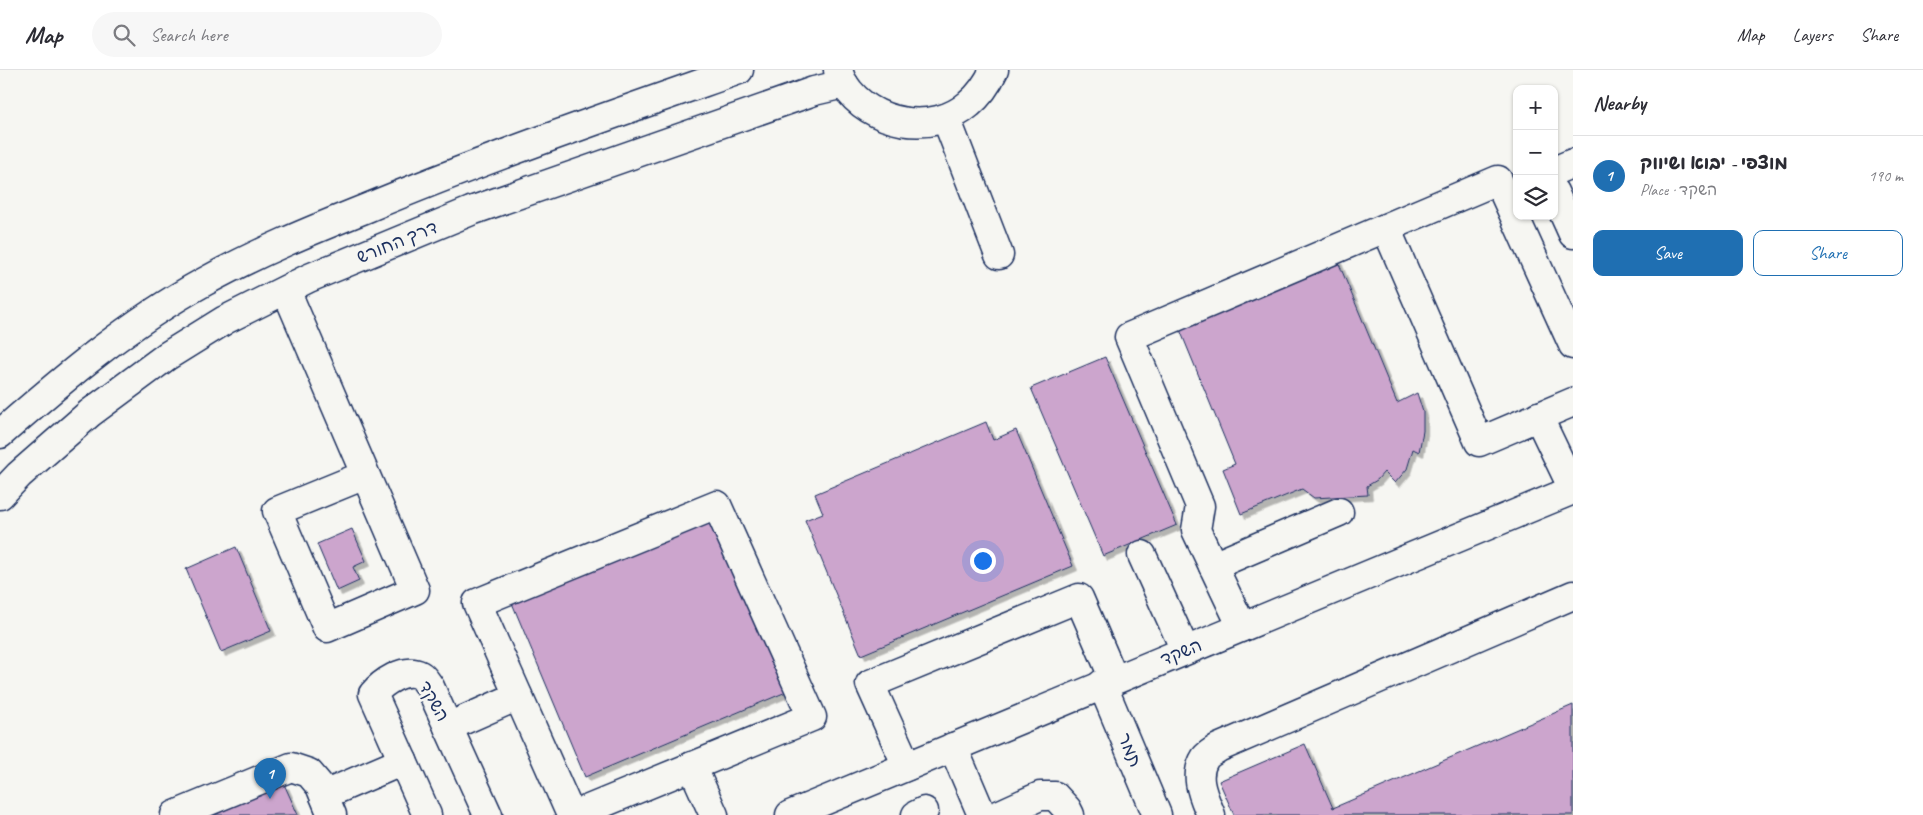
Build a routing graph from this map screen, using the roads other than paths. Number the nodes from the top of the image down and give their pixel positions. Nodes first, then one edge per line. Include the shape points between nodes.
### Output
1 (739, 70) edge
2 (994, 70) edge
3 (841, 77) edge
4 (946, 118) junction
5 (1573, 163) edge
6 (1558, 169) edge
7 (1558, 201) edge
8 (1386, 228) junction
9 (1573, 234) edge
10 (999, 256) dead end
11 (286, 290) junction
12 (1573, 345) edge
13 (1573, 402) edge
14 (1538, 416) junction
15 (0, 434) edge
16 (366, 475) junction
17 (1573, 489) edge
18 (0, 495) edge
19 (1339, 512) dead end
20 (1142, 555) dead end
21 (1213, 566) junction
22 (1573, 595) edge
23 (1242, 627) junction
24 (1184, 650) junction
25 (1108, 682) junction
26 (518, 696) junction
27 (448, 727) junction
28 (953, 747) junction
29 (403, 761) junction
30 (692, 766) junction
31 (907, 766) junction
32 (328, 805) edge
33 (175, 815) edge
34 (427, 815) edge
35 (488, 815) edge
36 (573, 815) edge
37 (714, 815) edge
38 (790, 815) edge
39 (982, 815) edge
40 (998, 815) edge
41 (1070, 815) edge
42 (1157, 815) edge
43 (1212, 815) edge

1 - 15 street via 456,171 282,243 204,282 142,320 62,380
2 - 4 street via 986,86 969,105
3 - 4 street via 864,106 889,119 918,123
3 - 11 street, דרך החורש via 814,91 472,211
4 - 10 street
5 - 6 street
7 - 9 street
8 - 12 street via 1498,180
8 - 14 street via 1479,442
8 - 21 street via 1129,337 1200,506 1196,530
11 - 16 street
11 - 18 street, דרך החורש via 225,320 167,356 90,413
13 - 14 street
14 - 17 street
16 - 16 street via 277,511 327,628 415,590
17 - 23 street, השקד
19 - 21 street
20 - 24 street
21 - 23 street
22 - 43 street via 1218,748 1206,758 1200,774 1200,786
23 - 24 street, השקד
24 - 25 street, השקד
25 - 28 street, השקד
25 - 31 street, תמר via 1079,598 870,684
25 - 42 street, תמר
26 - 27 street
26 - 30 street via 477,603 716,505 812,717
26 - 36 street
27 - 29 street, השקד via 422,676 412,672 380,685 373,694
27 - 35 street, השקד
28 - 31 street, השקד
28 - 39 street
29 - 32 street
29 - 34 street, השקד
30 - 36 street
30 - 37 street
31 - 38 street, השקד
32 - 33 street via 320,786 309,773 291,767
40 - 41 street via 1040,796 1055,796

